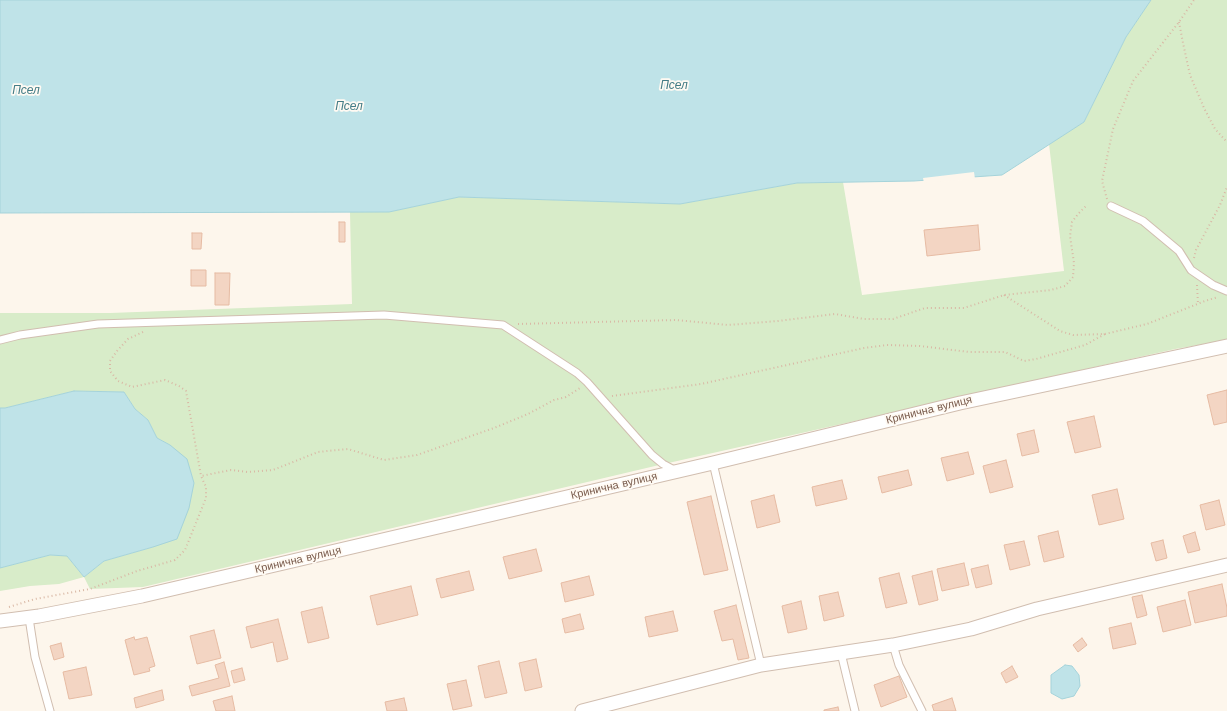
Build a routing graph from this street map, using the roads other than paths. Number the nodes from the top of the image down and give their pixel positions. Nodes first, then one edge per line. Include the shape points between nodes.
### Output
1 (1111, 206) road end
2 (1227, 291) edge
3 (0, 340) edge
4 (1227, 346) edge
5 (713, 463) junction
6 (678, 472) junction
7 (1227, 565) edge
8 (29, 618) junction
9 (0, 621) edge
10 (893, 645) junction
11 (841, 653) junction
12 (761, 665) junction
13 (50, 711) edge
14 (582, 711) edge
15 (855, 711) edge
16 (922, 711) edge

1 - 2 lane via 1154,229 1179,251 1191,270
3 - 6 lane via 98,324 376,316 503,325 577,373 652,455
4 - 5 street, Кринична вулиця via 960,403
5 - 6 street, Кринична вулиця
5 - 12 lane
6 - 8 street, Кринична вулиця via 142,596
7 - 10 street via 1037,609 971,629
8 - 9 street, Кринична вулиця
8 - 13 lane via 35,657
10 - 11 street
10 - 16 lane via 899,665
11 - 12 street
11 - 15 lane
12 - 14 street

